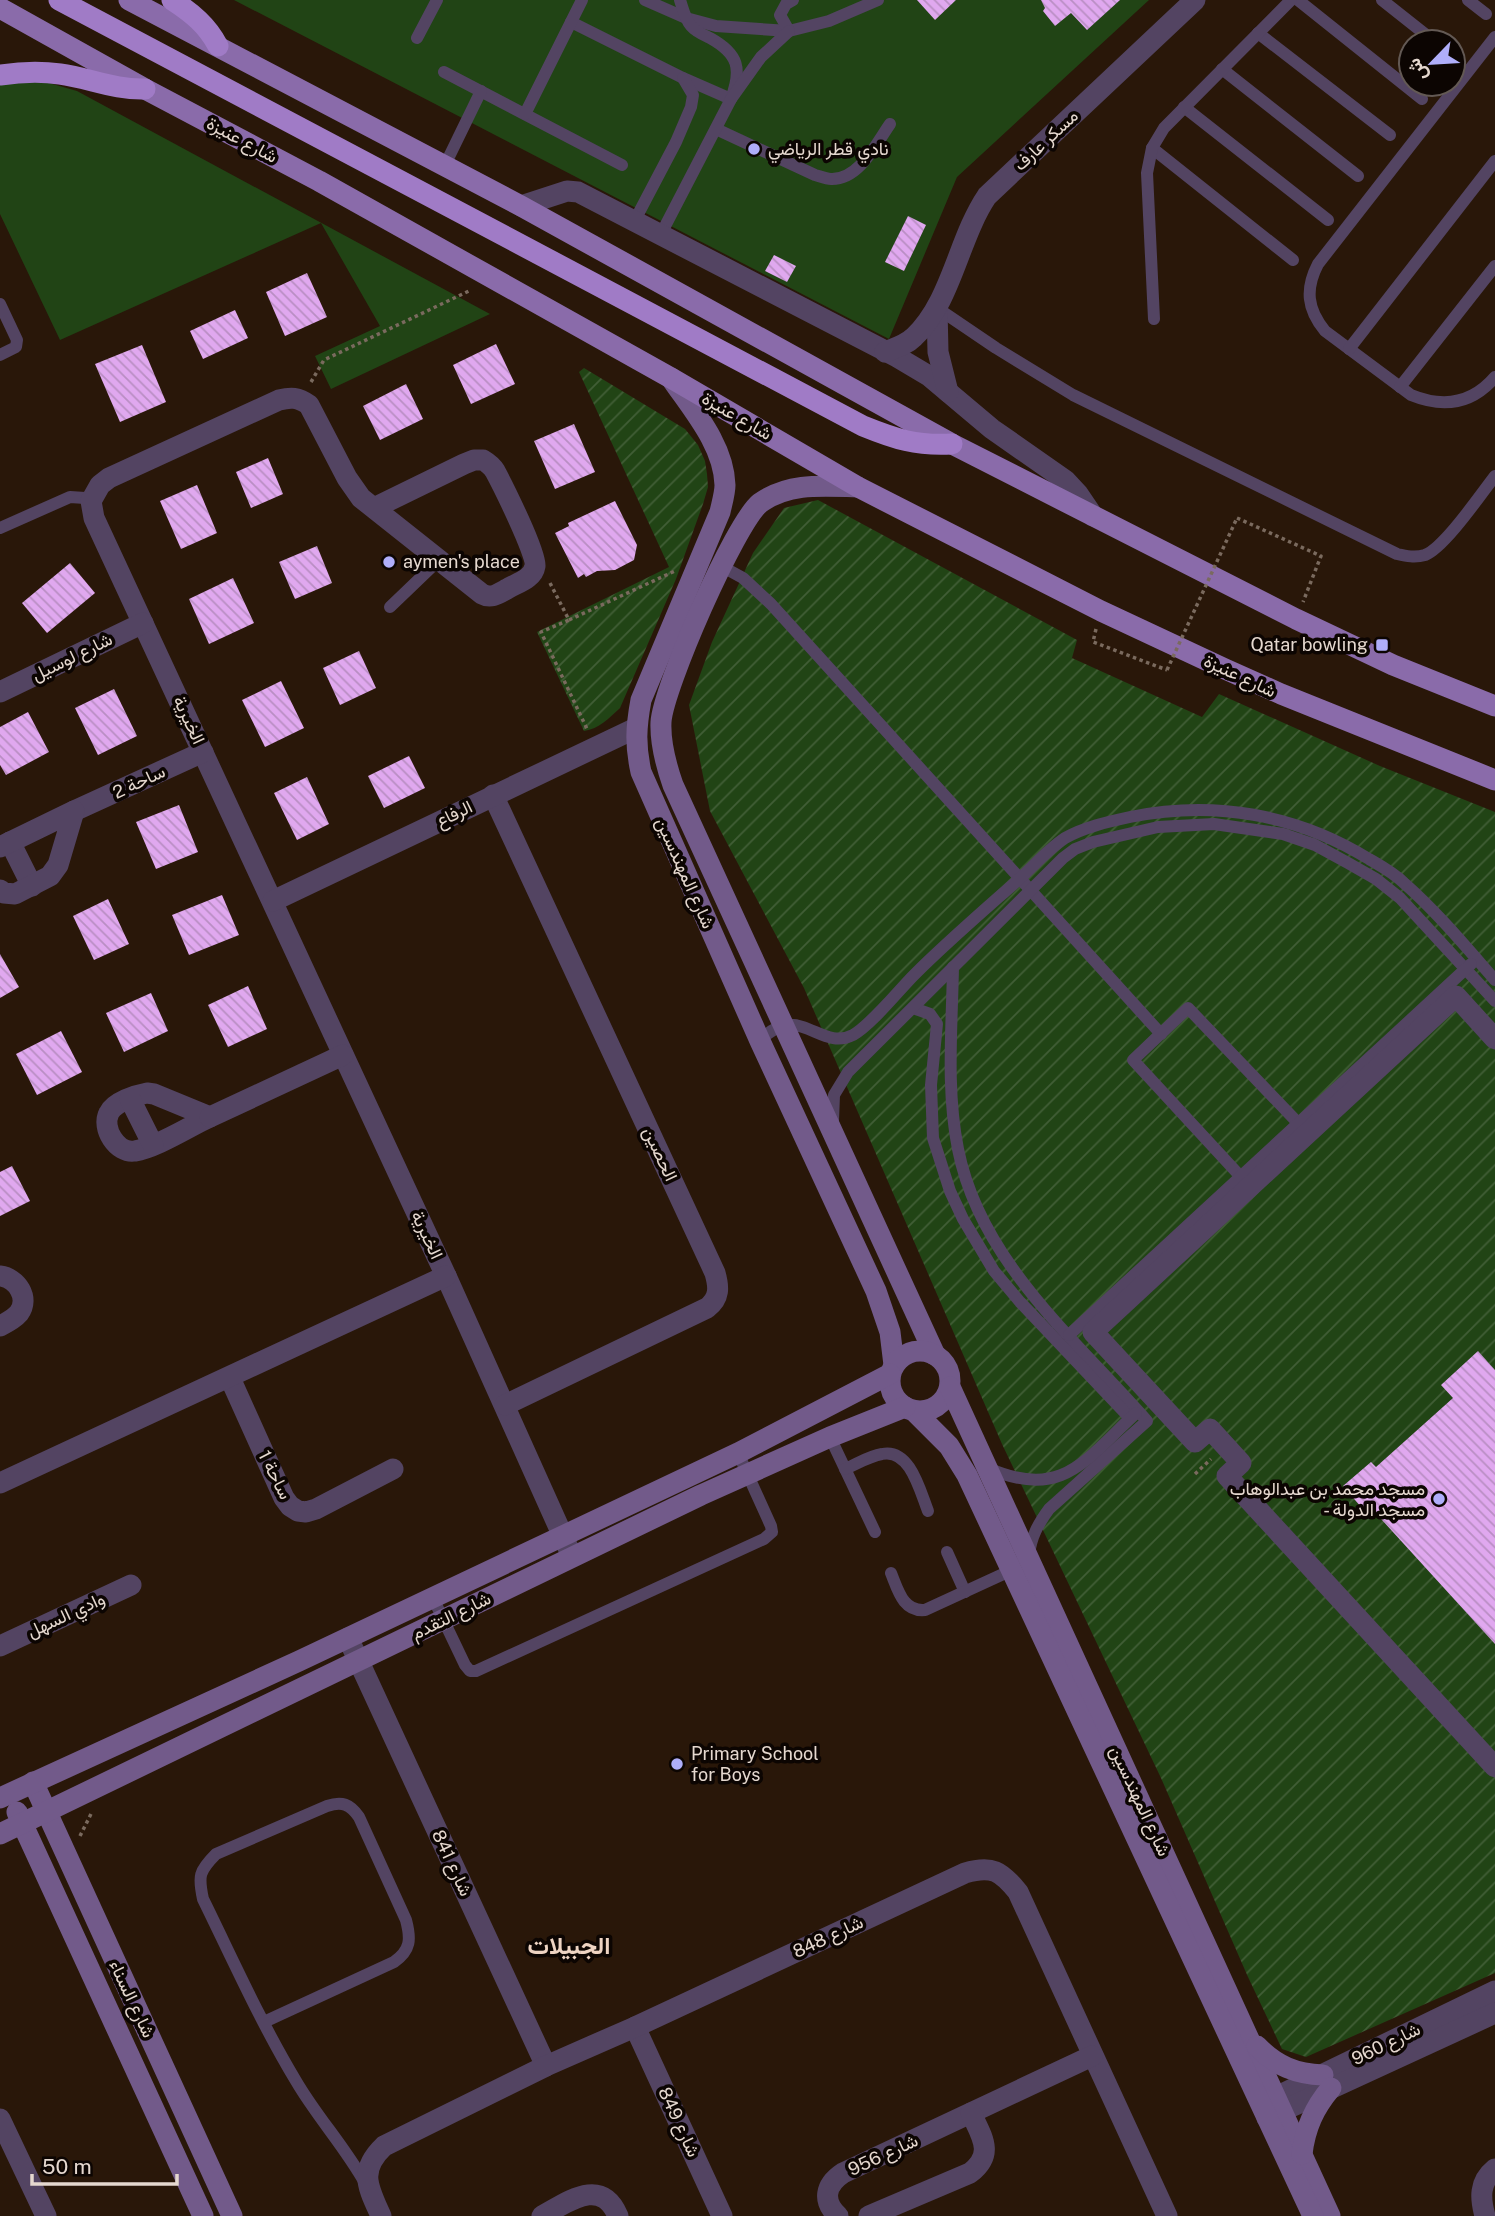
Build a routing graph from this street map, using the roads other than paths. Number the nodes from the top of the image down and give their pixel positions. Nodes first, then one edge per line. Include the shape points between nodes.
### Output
1 (59, 0) edge
2 (129, 0) edge
3 (172, 0) edge
4 (437, 0) edge
5 (582, 0) edge
6 (645, 0) edge
7 (680, 0) edge
8 (793, 0) edge
9 (878, 0) edge
10 (1291, 0) edge
11 (1298, 0) edge
12 (1382, 0) edge
13 (1468, 0) edge
14 (1191, 1) edge
15 (0, 8) edge
16 (1486, 15) dead end
17 (686, 19) junction
18 (571, 22) junction
19 (1417, 28) edge
20 (789, 31) junction
21 (1258, 33) junction
22 (1495, 37) edge
23 (417, 38) dead end
24 (218, 46) junction
25 (1222, 69) junction
26 (444, 72) dead end
27 (0, 75) edge
28 (682, 78) junction
29 (145, 89) junction
30 (481, 91) junction
31 (731, 99) junction
32 (1422, 99) dead end
33 (1184, 107) junction
34 (525, 114) junction
35 (890, 124) dead end
36 (716, 129) junction
37 (1390, 135) dead end
38 (1152, 148) junction
39 (1495, 161) edge
40 (445, 165) junction
41 (622, 165) dead end
42 (1358, 176) dead end
43 (521, 206) junction
44 (635, 220) junction
45 (1328, 220) dead end
46 (662, 234) junction
47 (1293, 260) dead end
48 (1495, 266) edge
49 (0, 304) edge
50 (937, 308) junction
51 (1154, 320) dead end
52 (1349, 349) junction
53 (885, 352) junction
54 (0, 355) edge
55 (1495, 377) edge
56 (671, 378) junction
57 (1400, 387) junction
58 (948, 392) junction
59 (951, 444) junction
60 (1495, 476) edge
61 (859, 487) junction
62 (91, 501) junction
63 (374, 508) junction
64 (1093, 516) junction
65 (0, 528) edge
66 (439, 560) junction
67 (721, 566) junction
68 (390, 607) dead end
69 (143, 623) junction
70 (0, 692) edge
71 (1495, 706) edge
72 (636, 728) junction
73 (204, 752) junction
74 (1495, 780) edge
75 (493, 795) junction
76 (74, 811) junction
77 (5, 845) edge
78 (1020, 879) junction
79 (32, 886) junction
80 (0, 890) edge
81 (1030, 890) junction
82 (272, 901) junction
83 (1476, 958) junction
84 (953, 967) junction
85 (1467, 968) junction
86 (1495, 980) edge
87 (1495, 1001) edge
88 (913, 1008) junction
89 (785, 1025) junction
90 (1161, 1034) junction
91 (1495, 1040) edge
92 (760, 1041) junction
93 (343, 1055) junction
94 (130, 1099) junction
95 (210, 1117) junction
96 (1299, 1124) junction
97 (834, 1133) junction
98 (153, 1145) junction
99 (1241, 1177) junction
100 (0, 1276) edge
101 (446, 1276) junction
102 (0, 1326) edge
103 (1069, 1335) junction
104 (935, 1354) junction
105 (892, 1370) junction
106 (230, 1378) junction
107 (950, 1387) junction
108 (505, 1405) junction
109 (909, 1409) junction
110 (1134, 1415) junction
111 (830, 1437) junction
112 (738, 1453) junction
113 (988, 1468) junction
114 (393, 1469) dead end
115 (845, 1469) junction
116 (748, 1474) junction
117 (0, 1483) edge
118 (928, 1511) dead end
119 (875, 1532) dead end
120 (562, 1536) junction
121 (947, 1552) dead end
122 (572, 1558) junction
123 (1020, 1565) junction
124 (891, 1573) dead end
125 (131, 1585) dead end
126 (965, 1592) junction
127 (433, 1598) junction
128 (443, 1620) junction
129 (348, 1638) junction
130 (0, 1646) edge
131 (358, 1661) junction
132 (1495, 1768) edge
133 (33, 1782) junction
134 (4, 1797) edge
135 (47, 1812) junction
136 (22, 1823) junction
137 (0, 1833) edge
138 (1495, 1991) edge
139 (1495, 2013) edge
140 (264, 2022) junction
141 (635, 2027) junction
142 (1248, 2034) junction
143 (1093, 2056) junction
144 (545, 2066) junction
145 (1327, 2082) junction
146 (1275, 2109) junction
147 (971, 2113) junction
148 (0, 2119) edge
149 (1302, 2154) junction
150 (1495, 2169) edge
151 (370, 2193) junction
152 (46, 2216) edge
153 (203, 2216) edge
154 (232, 2216) edge
155 (381, 2216) edge
156 (542, 2216) edge
157 (618, 2216) edge
158 (723, 2216) edge
159 (838, 2216) edge
160 (869, 2216) edge
161 (1167, 2216) edge
162 (1313, 2216) edge
163 (1330, 2216) edge
164 (1485, 2216) edge

1 - 59 highway via 863,426 899,441
2 - 24 main road
3 - 24 highway via 197,17
4 - 23 lane
5 - 18 lane
6 - 17 lane
7 - 17 lane
8 - 20 lane via 780,15
9 - 20 lane
10 - 21 lane
11 - 32 lane
12 - 19 lane
13 - 16 lane
14 - 50 street, مسكر عارف via 988,196 975,214
15 - 29 main road, شارع عنيزة
17 - 20 lane via 727,28
17 - 31 lane via 732,55 737,74
18 - 28 lane
18 - 34 lane
20 - 31 lane via 761,57
21 - 25 lane
21 - 37 lane
22 - 52 lane via 1311,277 1308,291 1316,319
24 - 40 main road
25 - 33 lane
25 - 42 lane
26 - 30 lane
27 - 29 highway via 59,74
28 - 31 lane
28 - 44 lane via 692,95 691,107
29 - 56 main road, شارع عنيزة
30 - 34 lane
30 - 40 lane
31 - 36 lane
33 - 38 lane
33 - 45 lane
34 - 41 lane
35 - 36 lane via 866,159 846,176 831,179
36 - 46 lane
38 - 47 lane
38 - 51 lane via 1147,173
39 - 52 lane
40 - 43 main road
43 - 44 street via 567,191 578,192
43 - 59 main road
44 - 46 street
46 - 53 street
48 - 57 lane
49 - 54 lane via 17,344
50 - 53 street, مسكر عارف via 915,337
50 - 58 street, مسكر عارف via 938,352
50 - 60 lane via 1073,395 1397,554 1415,557 1432,552
52 - 57 lane
53 - 58 street
55 - 57 lane via 1474,396 1443,404
56 - 61 main road, شارع عنيزة
56 - 72 street, شارع المهندسين via 712,440 722,462 725,486 720,512 641,700
58 - 64 street via 1065,480
59 - 64 main road
61 - 67 street, شارع المهندسين via 795,487 777,493 746,519
61 - 74 main road, شارع عنيزة via 1225,669
62 - 63 street via 109,478 290,397 309,405 354,489
62 - 65 lane via 70,496
62 - 69 street, الخيرية via 94,518
63 - 66 street
63 - 66 street via 464,464 483,460 494,470 533,550 532,573 487,597
64 - 71 main road via 1393,665
66 - 68 lane
67 - 78 lane via 743,578 771,604
67 - 89 street, شارع المهندسين via 665,701 661,742 673,785
69 - 70 street, شارع لوسيل
69 - 73 street, الخيرية
72 - 75 street, الرفاع
72 - 92 street, شارع المهندسين via 645,781
73 - 76 street, ساحة 2
73 - 82 street, الخيرية
75 - 82 street, الرفاع
75 - 108 street, الحصين via 718,1284 715,1302 707,1308
76 - 77 street, ساحة 2
76 - 79 street via 55,871
77 - 79 street
78 - 81 lane
78 - 83 lane via 1065,838 1106,822 1180,810 1254,814 1320,832 1383,867 1404,882
78 - 89 lane via 852,1035 832,1038 809,1028
79 - 80 street via 15,894
81 - 84 lane
81 - 85 lane via 1075,849 1113,836 1158,827 1214,824 1283,834 1315,845 1376,879
81 - 90 lane
82 - 93 street, الخيرية
83 - 85 lane
83 - 86 lane
84 - 88 lane
84 - 103 lane via 951,1088 958,1149 968,1184 985,1226 1006,1259
85 - 87 lane
85 - 96 lane
88 - 97 lane via 842,1080 834,1095
88 - 110 lane via 930,1014 937,1024 930,1085 933,1138 963,1219 994,1271 1020,1302
89 - 92 lane
89 - 97 street, شارع المهندسين
90 - 96 lane via 1188,1009
90 - 99 lane via 1133,1060
91 - 132 street via 1455,996 1093,1332 1195,1443 1210,1429 1241,1463 1227,1476
92 - 105 street, شارع المهندسين via 876,1291 890,1332
93 - 95 street
93 - 101 street, الخيرية
94 - 95 street via 155,1094
94 - 98 street
94 - 98 street via 113,1107 107,1116 113,1140 128,1151
95 - 98 street
96 - 99 lane
97 - 104 street, شارع المهندسين
99 - 103 lane
100 - 102 street via 14,1280 23,1297 17,1316
101 - 106 street, الخيرية
101 - 108 street, الخيرية
103 - 110 lane
104 - 105 street via 908,1353
104 - 107 street via 948,1369
105 - 109 street via 892,1393
105 - 112 street, شارع التقدم
106 - 114 street, ساحة 1 via 278,1487 298,1511 316,1508
106 - 117 street, الخيرية
107 - 109 street via 940,1404 923,1411
107 - 113 street, شارع المهندسين
108 - 120 street, الخيرية
109 - 111 street, شارع التقدم
109 - 123 street, شارع المهندسين via 950,1446
110 - 113 lane via 1062,1476 1030,1481
110 - 123 lane via 1147,1421 1049,1509
111 - 115 lane
111 - 116 street, شارع التقدم
112 - 116 lane
112 - 120 street, شارع التقدم
113 - 123 street, شارع المهندسين
115 - 118 lane via 881,1454 896,1455 906,1463
115 - 119 lane
116 - 122 street, شارع التقدم
116 - 128 lane via 771,1526 772,1532 764,1539 476,1671 466,1665
120 - 122 street, الخيرية
120 - 127 street, شارع التقدم
121 - 126 lane
122 - 128 street, شارع التقدم
123 - 126 lane
123 - 142 street, شارع المهندسين
123 - 146 street, شارع المهندسين
124 - 126 lane via 907,1606 919,1611
125 - 130 street, وادي السهل
127 - 128 lane
127 - 129 street, شارع التقدم
128 - 131 street, شارع التقدم
129 - 131 street, شارع 841
129 - 133 street, شارع التقدم
131 - 135 street, شارع التقدم
131 - 144 street, شارع 841
133 - 134 street, شارع التقدم
133 - 135 street, شارع السناء
134 - 136 street, شارع السناء
135 - 136 street, شارع التقدم
135 - 154 street, شارع السناء
136 - 137 street, شارع التقدم
136 - 153 street, شارع السناء
138 - 145 street, شارع 960
139 - 145 street, شارع 960
140 - 140 lane via 404,1955 409,1933 406,1920 359,1817 347,1804 327,1806 216,1854 203,1867 199,1881 203,1899
140 - 151 lane via 306,2098
141 - 143 street, شارع 848 via 965,1873 994,1870 1018,1892
141 - 144 street, شارع 848
141 - 158 street, شارع 849
142 - 145 street via 1280,2066
142 - 146 street, شارع المهندسين
143 - 147 street, شارع 956
143 - 161 street, شارع 848
144 - 151 street, شارع 848 via 384,2146 368,2168
145 - 146 street, شارع 960
145 - 149 street via 1310,2118
146 - 149 street, شارع المهندسين
146 - 162 street, شارع المهندسين
147 - 159 street, شارع 956 via 833,2180 828,2197
147 - 160 street via 985,2142 979,2167
148 - 152 street
149 - 163 street, شارع المهندسين
150 - 164 street via 1482,2188
151 - 155 street, شارع 848
156 - 157 street via 591,2194 608,2200

